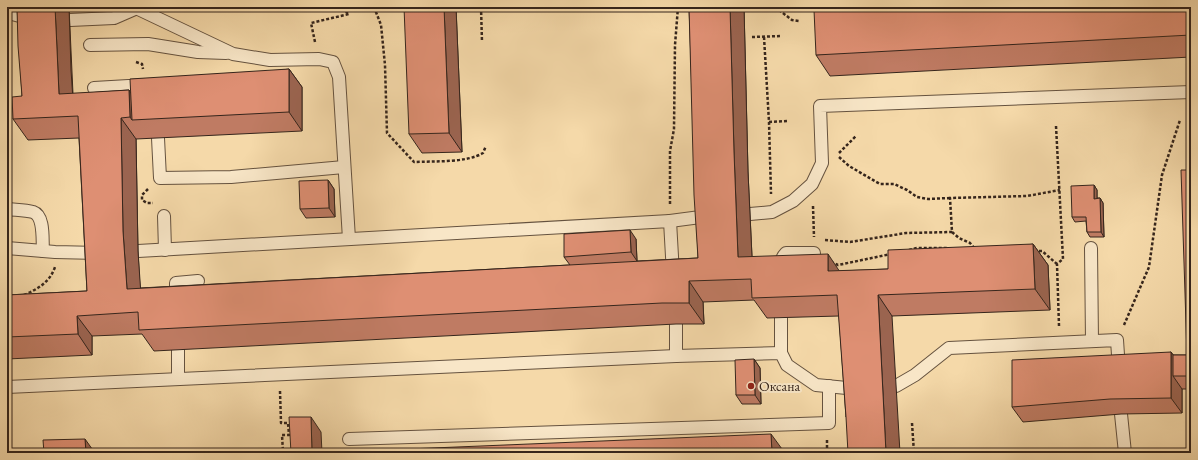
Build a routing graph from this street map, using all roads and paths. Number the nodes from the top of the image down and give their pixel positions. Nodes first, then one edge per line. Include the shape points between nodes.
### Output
1 (8, 7) edge
2 (341, 7) edge
3 (374, 7) edge
4 (481, 7) edge
5 (678, 7) edge
6 (776, 7) edge
7 (135, 8) edge
8 (31, 19) edge
9 (70, 20) dead end
10 (799, 21) dead end
11 (781, 36) dead end
12 (752, 37) dead end
13 (764, 37) junction
14 (482, 42) dead end
15 (90, 45) dead end
16 (233, 54) junction
17 (319, 58) junction
18 (94, 88) dead end
19 (155, 90) edge
20 (1191, 92) edge
21 (788, 120) dead end
22 (1180, 120) dead end
23 (769, 122) junction
24 (1056, 126) dead end
25 (158, 138) edge
26 (486, 146) dead end
27 (836, 155) dead end
28 (344, 167) junction
29 (1060, 190) junction
30 (950, 198) junction
31 (7, 209) edge
32 (772, 212) junction
33 (750, 214) dead end
34 (164, 216) dead end
35 (708, 216) edge
36 (813, 218) dead end
37 (670, 221) junction
38 (814, 231) dead end
39 (952, 232) junction
40 (349, 239) junction
41 (821, 239) dead end
42 (7, 248) edge
43 (953, 248) edge
44 (1091, 248) dead end
45 (165, 250) junction
46 (971, 250) edge
47 (43, 251) junction
48 (138, 251) dead end
49 (903, 251) edge
50 (1028, 251) edge
51 (59, 252) junction
52 (896, 252) edge
53 (98, 253) edge
54 (814, 253) joint
55 (1057, 264) junction
56 (780, 277) edge
57 (198, 281) dead end
58 (674, 281) edge
59 (19, 297) edge
60 (177, 308) edge
61 (781, 318) edge
62 (676, 324) edge
63 (1117, 340) junction
64 (1092, 341) junction
65 (1059, 343) junction
66 (178, 350) edge
67 (781, 353) junction
68 (676, 356) junction
69 (1119, 370) edge
70 (178, 379) junction
71 (829, 386) junction
72 (896, 386) dead end
73 (7, 388) edge
74 (857, 389) edge
75 (280, 392) dead end
76 (1121, 414) edge
77 (912, 423) dead end
78 (348, 439) dead end
79 (292, 453) edge
80 (914, 453) edge
81 (1124, 453) edge

1 - 8 lane via 12,14
2 - 17 path via 349,14 311,23
3 - 26 path via 381,25 387,133 414,162 472,158 483,153
4 - 14 path
5 - 37 path via 674,129 670,151
6 - 10 path via 792,20
7 - 9 lane via 114,18
7 - 16 lane
11 - 13 path
12 - 13 path
13 - 23 path
15 - 16 lane via 148,44 198,52
16 - 17 lane via 270,60
17 - 28 lane via 333,62 339,76
18 - 19 lane via 155,84
20 - 32 lane via 820,106 822,163 812,184 793,201
21 - 23 path
22 - 63 path via 1162,175 1149,267
23 - 32 path
24 - 29 path
25 - 28 lane via 160,178 231,177
27 - 30 path via 849,166 880,184 894,184 917,197
28 - 40 lane
29 - 30 path via 1027,196
29 - 55 path via 1063,259
30 - 39 path
31 - 47 lane via 34,212 40,218
32 - 33 lane
34 - 45 lane
35 - 37 lane
36 - 38 path
37 - 40 lane
37 - 58 lane
39 - 41 path via 906,233 850,242
39 - 46 path via 970,243 976,251
40 - 45 lane
42 - 47 lane
43 - 49 path via 917,248
44 - 64 lane
45 - 48 lane
47 - 51 lane
50 - 55 path via 1042,251
51 - 53 lane
51 - 59 path via 54,270 43,286
52 - 54 path via 838,265
54 - 56 lane via 786,253 780,263
55 - 65 path
57 - 60 lane via 176,283
61 - 67 lane
62 - 68 lane
63 - 64 lane
63 - 69 lane
64 - 65 lane
65 - 72 lane via 949,348 915,375
66 - 70 lane
67 - 68 lane
67 - 71 lane via 787,365 816,384
68 - 70 lane
70 - 73 lane
71 - 74 lane
71 - 78 lane via 829,423
75 - 79 path via 281,423 288,423 289,435 282,435 283,452
76 - 81 lane
77 - 80 path

